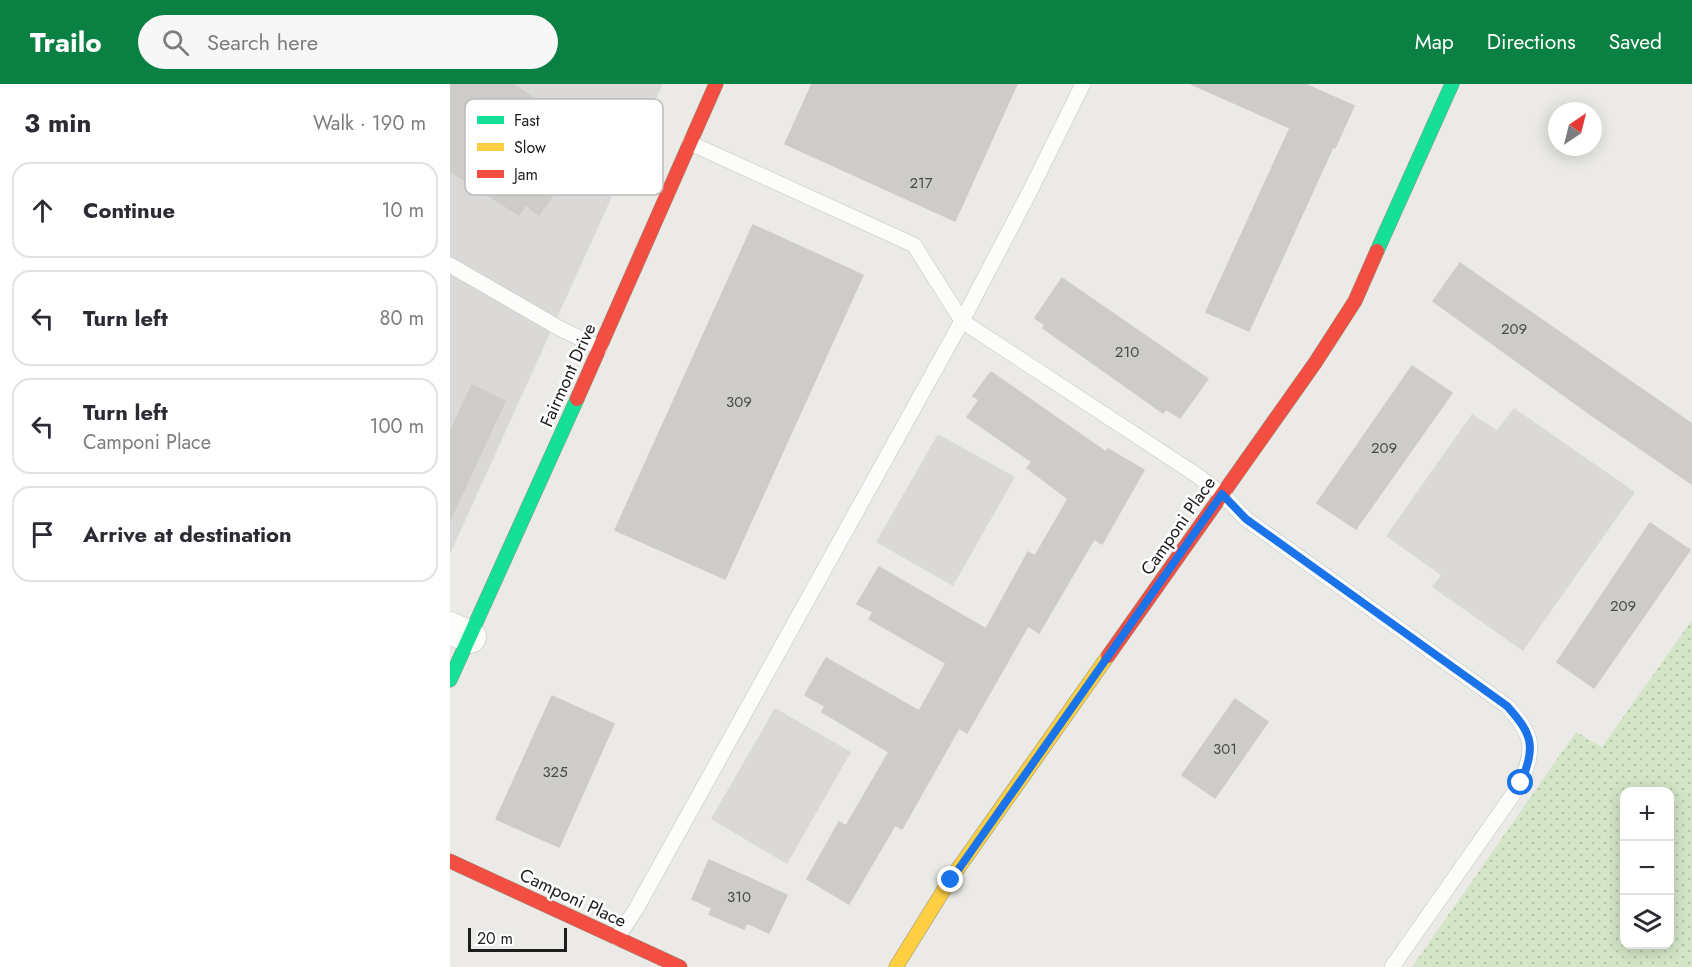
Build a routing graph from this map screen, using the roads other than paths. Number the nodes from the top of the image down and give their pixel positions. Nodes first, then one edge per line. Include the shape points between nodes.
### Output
1 (716, 84) edge
2 (1083, 84) edge
3 (1452, 84) edge
4 (690, 143) junction
5 (450, 265) edge
6 (962, 321) junction
7 (600, 348) junction
8 (1222, 494) junction
9 (460, 633) edge
10 (450, 680) edge
11 (450, 861) edge
12 (617, 938) junction
13 (680, 967) edge
14 (896, 967) edge
15 (1392, 967) edge

1 - 4 street, Fairmont Drive
2 - 6 lane
3 - 8 street, Camponi Place via 1355,301 1316,363
4 - 6 lane via 914,245
4 - 7 street, Fairmont Drive
5 - 7 lane
6 - 8 lane
6 - 12 lane
7 - 9 street, Fairmont Drive
8 - 14 street, Camponi Place via 951,880
8 - 15 lane via 1246,519 1507,706 1522,723 1530,742 1529,762 1521,783
9 - 10 street, Fairmont Drive
11 - 12 street, Camponi Place
12 - 13 street, Camponi Place

